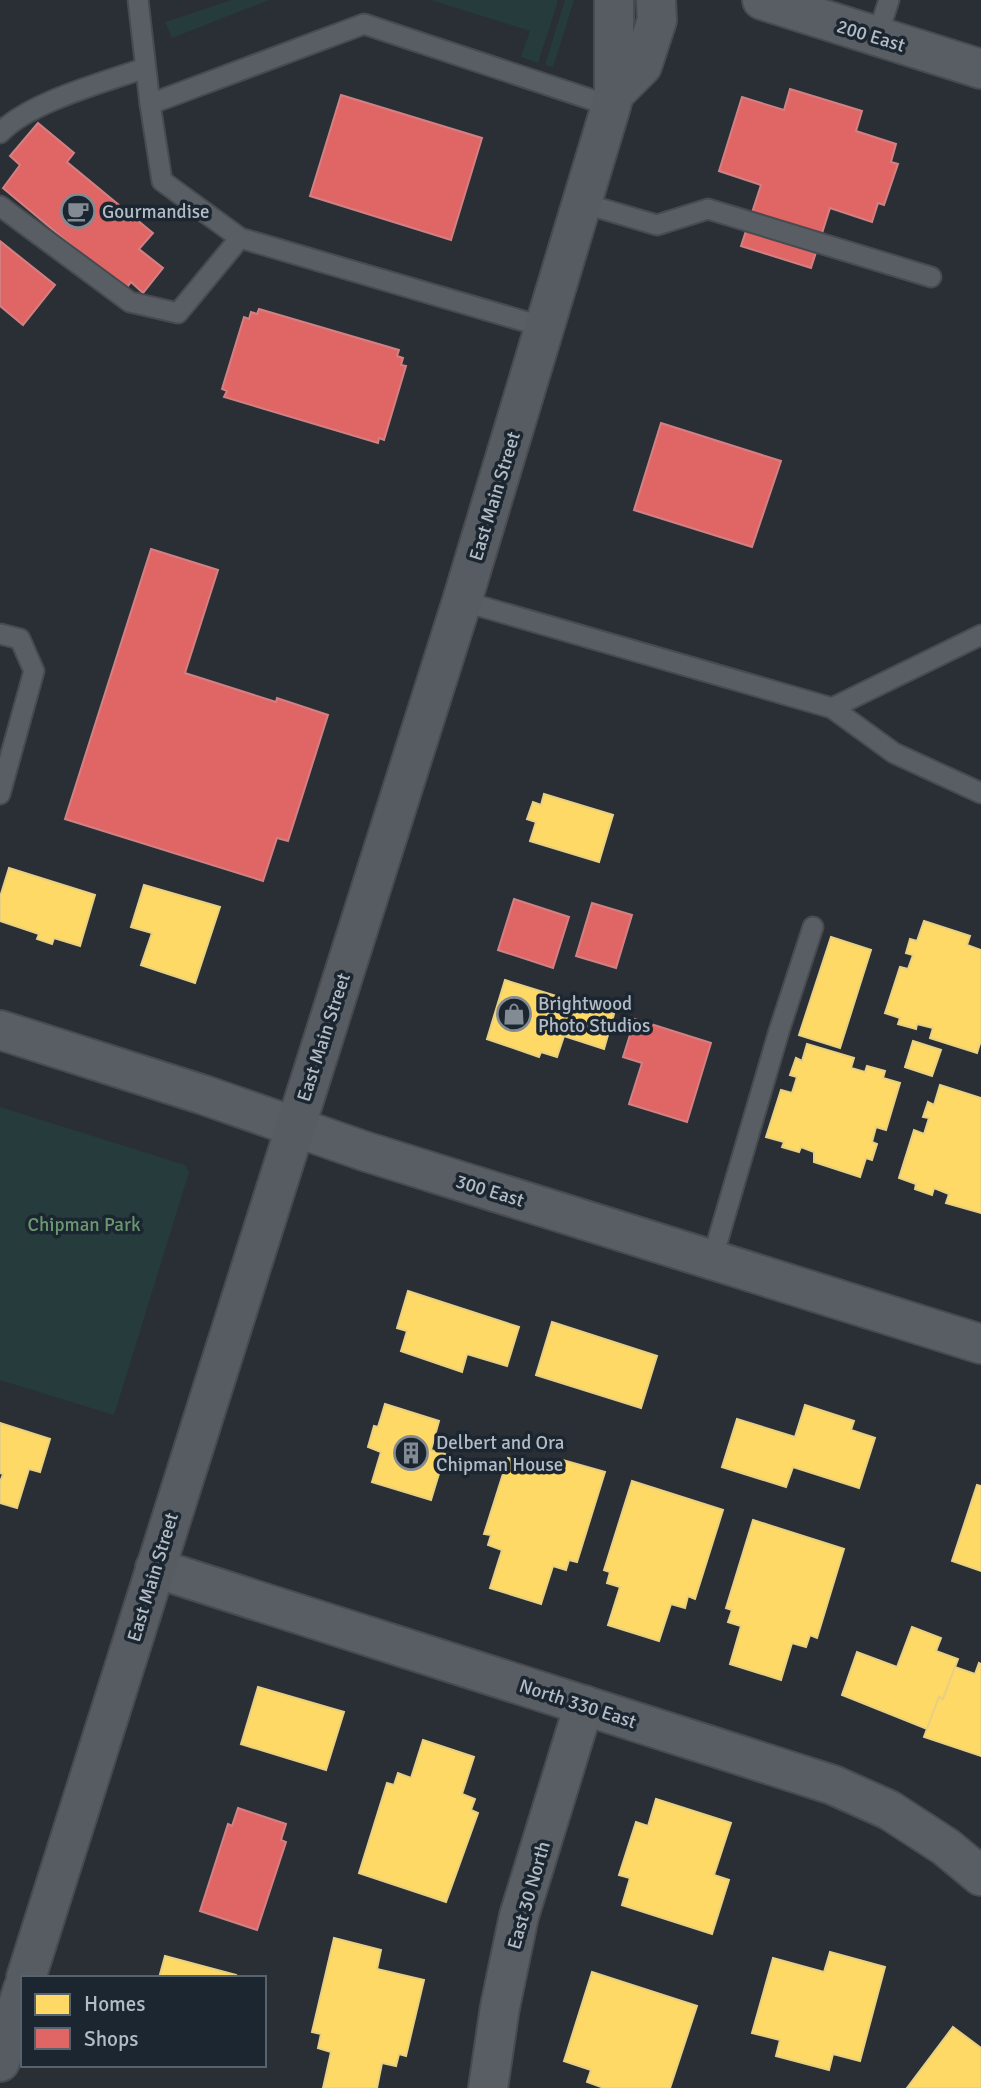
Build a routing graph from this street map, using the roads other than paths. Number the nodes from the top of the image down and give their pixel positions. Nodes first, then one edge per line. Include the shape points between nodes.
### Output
1 (138, 0) edge
2 (614, 0) edge
3 (656, 0) edge
4 (762, 0) edge
5 (889, 0) edge
6 (877, 37) junction
7 (145, 68) junction
8 (981, 69) edge
9 (612, 100) junction
10 (150, 104) junction
11 (0, 133) edge
12 (582, 203) junction
13 (0, 206) edge
14 (240, 238) junction
15 (931, 277) dead end
16 (544, 327) junction
17 (462, 601) junction
18 (0, 634) edge
19 (981, 635) edge
20 (832, 708) junction
21 (981, 793) edge
22 (0, 794) edge
23 (813, 927) dead end
24 (0, 1030) edge
25 (295, 1127) junction
26 (712, 1260) junction
27 (981, 1344) edge
28 (155, 1568) junction
29 (584, 1705) junction
30 (981, 1876) edge
31 (27, 1976) edge
32 (21, 1995) edge
33 (0, 2062) edge
34 (488, 2088) edge

1 - 7 lane
2 - 9 main road, East Main Street
3 - 9 main road, East Main Street via 657,20 642,66
4 - 6 street, 200 East
5 - 6 lane
6 - 8 street, 200 East
7 - 10 lane
7 - 11 lane via 59,98
9 - 10 lane via 364,24
9 - 12 main road, East Main Street
10 - 14 lane via 162,181
12 - 15 lane via 657,225 708,209
12 - 16 main road, East Main Street
13 - 14 lane via 130,302 177,313
14 - 16 lane
16 - 17 main road, East Main Street
17 - 20 lane
17 - 25 main road, East Main Street
18 - 22 lane via 20,639 34,671
19 - 20 lane
20 - 21 lane via 894,752
23 - 26 lane
24 - 25 street, 300 East
25 - 26 street, 300 East
25 - 28 main road, East Main Street
26 - 27 street, 300 East
28 - 29 street, North 330 East
28 - 31 main road, East Main Street
29 - 30 street, North 330 East via 833,1785 889,1810
29 - 34 street, East 30 North via 519,1916
32 - 33 main road

